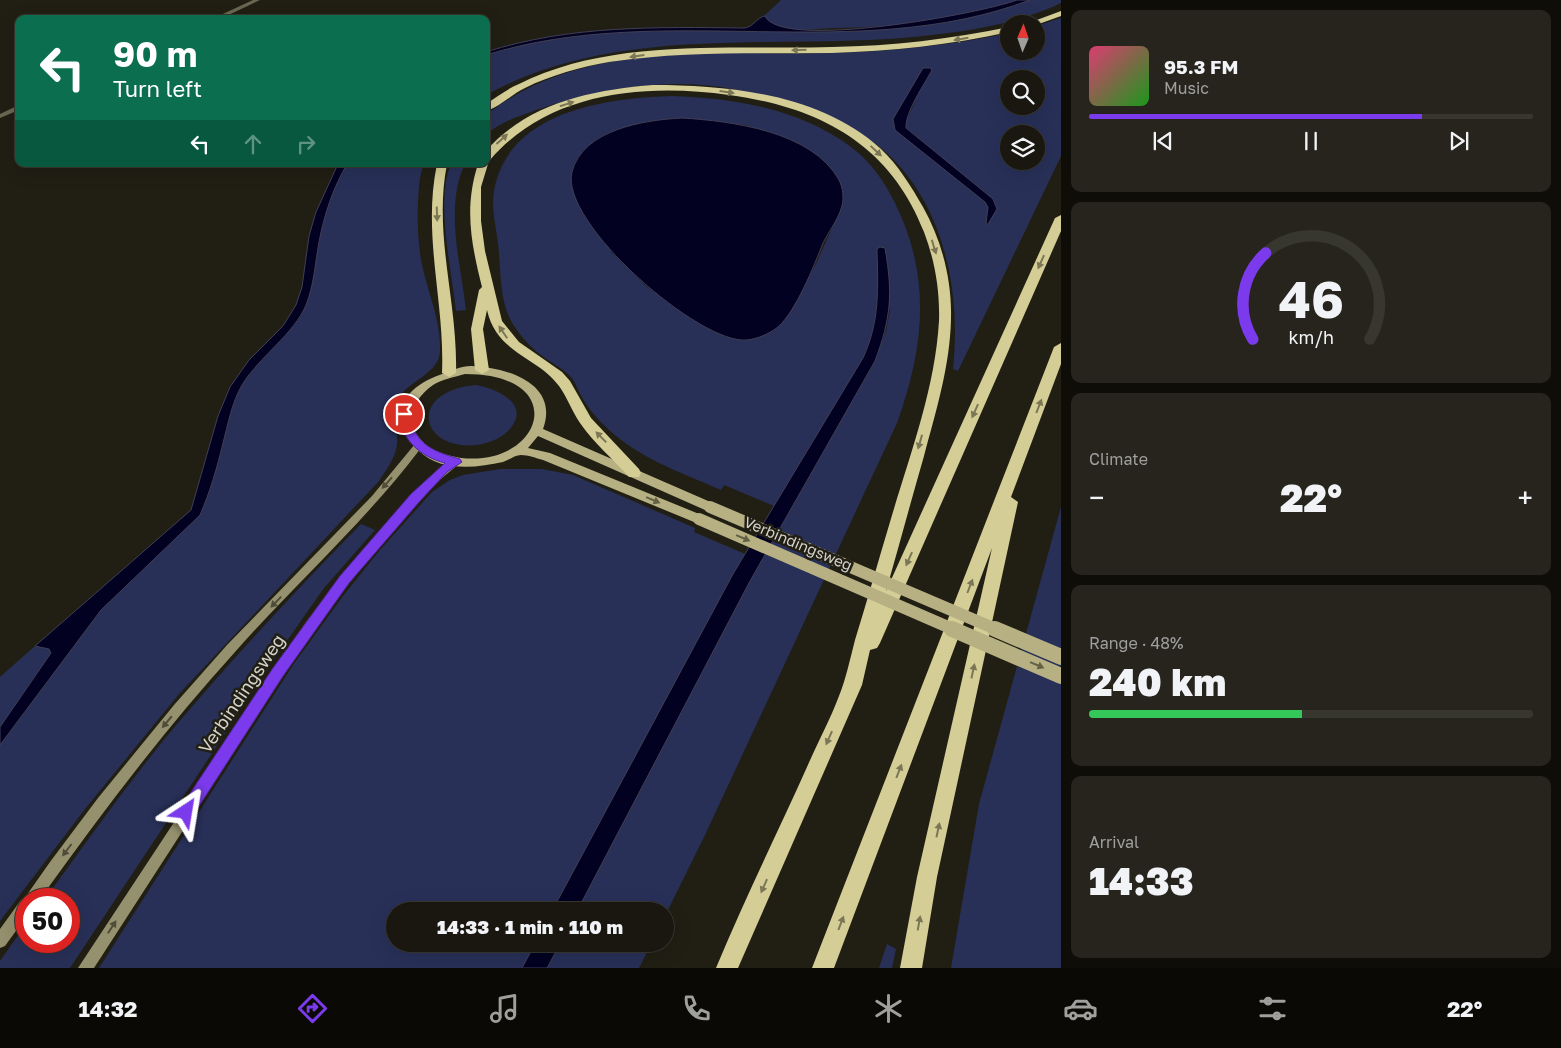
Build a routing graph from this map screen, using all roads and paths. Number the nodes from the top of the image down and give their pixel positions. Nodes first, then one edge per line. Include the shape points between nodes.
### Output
1 (257, 0) edge
2 (1061, 13) edge
3 (224, 15) edge
4 (1045, 19) edge
5 (1000, 31) edge
6 (490, 105) edge
7 (15, 109) edge
8 (0, 116) edge
9 (490, 152) edge
10 (441, 167) edge
11 (483, 167) edge
12 (1061, 218) edge
13 (486, 284) junction
14 (1061, 347) edge
15 (482, 370) junction
16 (449, 373) junction
17 (537, 431) junction
18 (418, 446) junction
19 (519, 450) junction
20 (1021, 452) junction
21 (456, 462) junction
22 (634, 473) junction
23 (1061, 657) edge
24 (1061, 676) edge
25 (849, 693) junction
26 (38, 888) edge
27 (15, 920) edge
28 (0, 941) edge
29 (85, 968) edge
30 (727, 968) edge
31 (823, 968) edge
32 (911, 968) edge

1 - 3 street
2 - 4 highway
5 -> 6 highway via 889,47 640,55 560,72 513,91
7 - 8 street
9 -> 25 highway via 507,134 545,112 567,104 627,90 698,89 753,96 827,120 866,142 905,184 926,224 941,272 946,317 944,342 934,395
10 -> 16 highway via 437,213
11 - 13 highway via 474,206 478,250
12 -> 25 highway
13 - 15 highway via 477,329
22 -> 13 highway via 586,421 565,384 505,336 496,321
20 -> 14 highway
15 - 16 main road
15 - 17 main road via 500,372 528,387 541,410
16 - 18 main road via 418,390 409,402 404,414 406,427
17 - 19 main road
17 - 22 main road, Verbindingsweg
18 - 21 main road via 440,458
18 -> 26 main road, Verbindingsweg via 349,526 232,647 182,705
19 - 21 main road via 482,462
19 -> 24 main road, Verbindingsweg, bridge via 546,456 699,519
31 -> 20 highway
32 -> 20 highway via 927,877
29 -> 21 main road, Verbindingsweg via 310,625 344,579 416,498 444,469
22 - 23 main road, Verbindingsweg, bridge
25 -> 30 highway
27 - 28 main road

